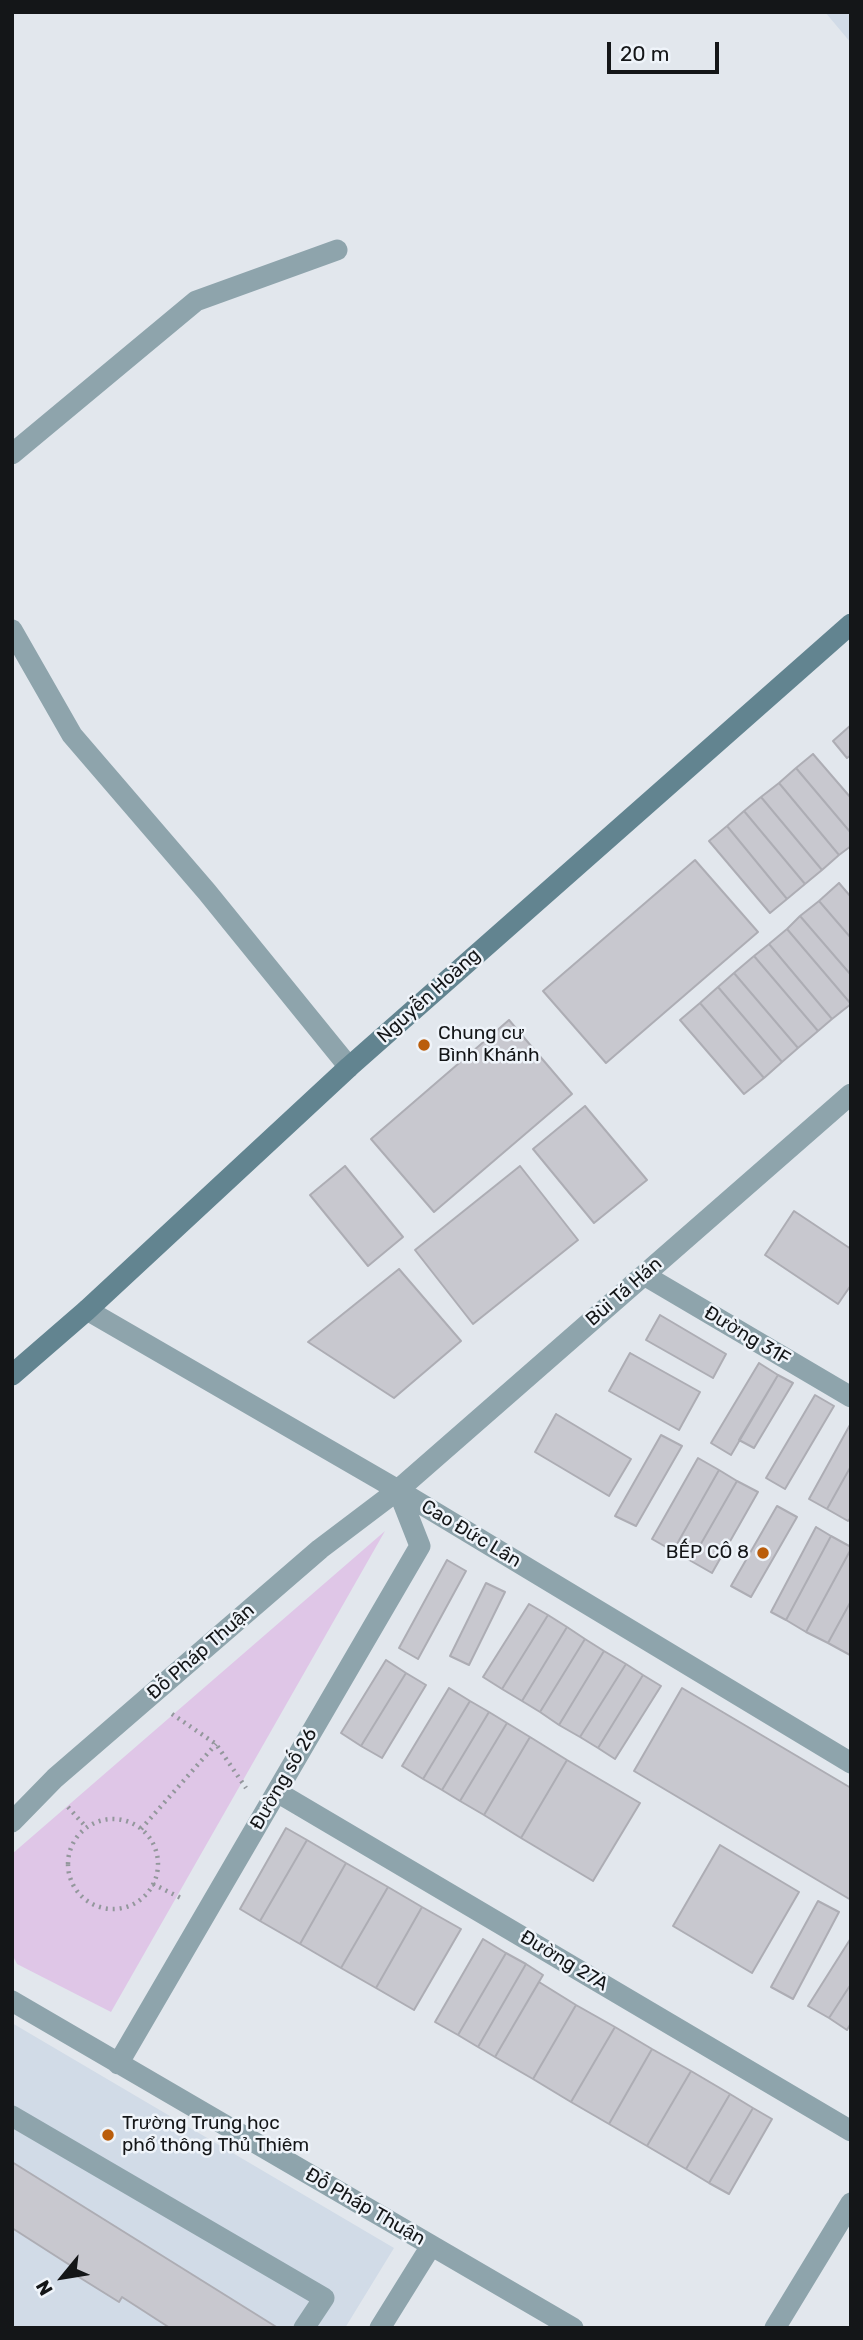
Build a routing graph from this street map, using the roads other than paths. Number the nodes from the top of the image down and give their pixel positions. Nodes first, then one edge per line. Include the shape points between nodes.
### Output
1 (337, 250) dead end
2 (12, 454) edge
3 (851, 624) edge
4 (12, 630) edge
5 (349, 1067) junction
6 (851, 1094) edge
7 (644, 1275) junction
8 (87, 1310) junction
9 (12, 1375) edge
10 (851, 1396) edge
11 (398, 1490) junction
12 (851, 1763) edge
13 (277, 1792) junction
14 (12, 1822) edge
15 (12, 2001) edge
16 (118, 2064) junction
17 (12, 2116) edge
18 (851, 2131) edge
19 (851, 2203) edge
20 (431, 2246) junction
21 (304, 2328) edge
22 (380, 2328) edge
23 (573, 2328) edge
24 (775, 2328) edge

1 - 2 street via 196,301
3 - 5 street, Nguyễn Hoàng
4 - 5 street via 72,735
5 - 8 street, Nguyễn Hoàng
6 - 7 street, Bùi Tá Hán
7 - 10 street, Đường 31F
7 - 11 street, Bùi Tá Hán
8 - 9 street, Nguyễn Hoàng
8 - 11 street, Cao Đức Lân
11 - 12 street, Cao Đức Lân
11 - 13 street, Đường số 26 via 420,1546
11 - 14 street, Đỗ Pháp Thuận via 320,1549 55,1778
13 - 16 street, Đường số 26
13 - 18 street, Đường 27A
15 - 16 street, Đỗ Pháp Thuận
16 - 20 street, Đỗ Pháp Thuận
17 - 21 street via 324,2298
19 - 24 street
20 - 22 street
20 - 23 street, Đỗ Pháp Thuận

